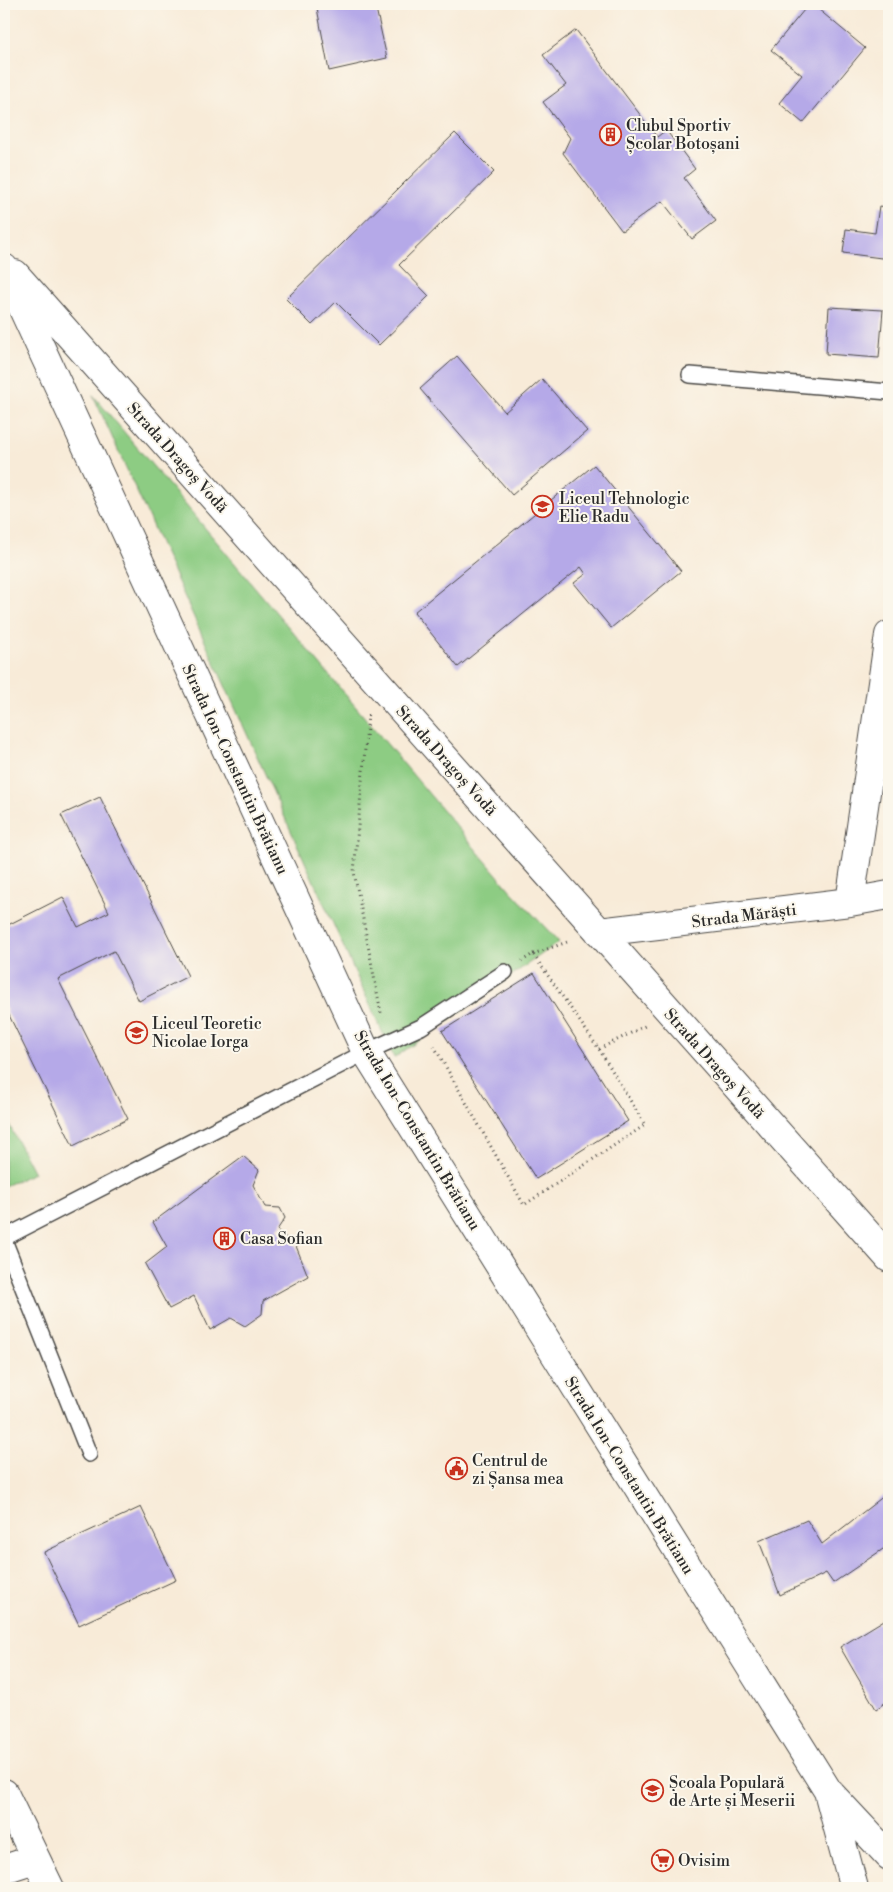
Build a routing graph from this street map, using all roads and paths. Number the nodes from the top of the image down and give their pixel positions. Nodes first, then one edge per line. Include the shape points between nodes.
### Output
1 (4, 262) edge
2 (4, 268) edge
3 (690, 375) dead end
4 (889, 392) edge
5 (889, 635) edge
6 (371, 675) junction
7 (889, 895) edge
8 (850, 902) junction
9 (599, 932) junction
10 (533, 954) junction
11 (505, 972) joint
12 (670, 1013) junction
13 (422, 1026) junction
14 (377, 1047) junction
15 (599, 1049) junction
16 (4, 1239) edge
17 (889, 1258) edge
18 (89, 1454) dead end
19 (828, 1791) junction
20 (4, 1793) edge
21 (889, 1856) edge
22 (35, 1859) junction
23 (4, 1869) edge
24 (50, 1888) edge
25 (854, 1888) edge

1 - 6 street, Strada Dragoș Vodă
2 - 14 street, Strada Ion-Constantin Brătianu
3 - 4 lane
5 - 8 street
6 - 9 street, Strada Dragoș Vodă
6 - 14 path via 354,872
7 - 8 street, Strada Mărăști
8 - 9 street, Strada Mărăști
9 - 10 path
9 - 12 street, Strada Dragoș Vodă
10 - 11 path
10 - 15 path
11 - 13 lane
12 - 15 path
12 - 17 street, Strada Dragoș Vodă
13 - 14 lane
13 - 15 path via 524,1205 645,1125
14 - 16 lane
14 - 19 street, Strada Ion-Constantin Brătianu
16 - 18 lane
19 - 21 street, Strada Ion-Constantin Brătianu
19 - 25 street
20 - 22 street
22 - 23 street
22 - 24 street

